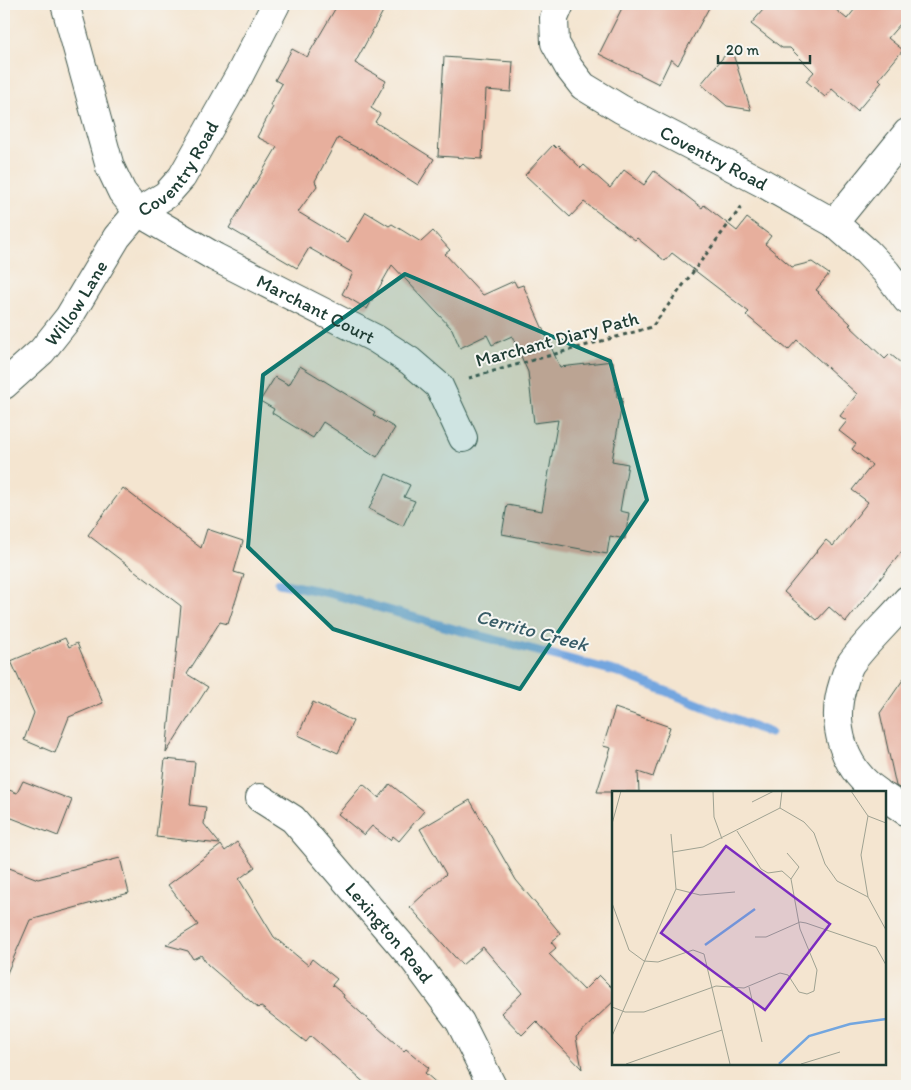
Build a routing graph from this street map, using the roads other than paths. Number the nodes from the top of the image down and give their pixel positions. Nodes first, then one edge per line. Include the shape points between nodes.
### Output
1 (64, 4) edge
2 (276, 4) edge
3 (560, 4) edge
4 (907, 133) edge
5 (138, 212) junction
6 (834, 223) junction
7 (907, 300) edge
8 (4, 385) edge
9 (463, 438) dead end
10 (907, 600) edge
11 (876, 791) edge
12 (260, 798) dead end
13 (886, 798) edge
14 (907, 812) edge
15 (492, 1086) edge

1 - 5 street, Coventry Road via 110,167 122,192
2 - 5 street, Coventry Road via 182,177 166,195
3 - 6 street, Coventry Road via 554,18 554,43 583,86
4 - 6 street
5 - 8 street, Willow Lane via 117,237 69,317 42,351
5 - 9 street, Marchant Court via 215,258 376,339 410,361 439,386
6 - 7 street, Coventry Road via 886,272
10 - 11 street via 850,664 838,700 840,738 852,768
12 - 15 street, Lexington Road via 293,820 414,960 460,1022
13 - 14 street

